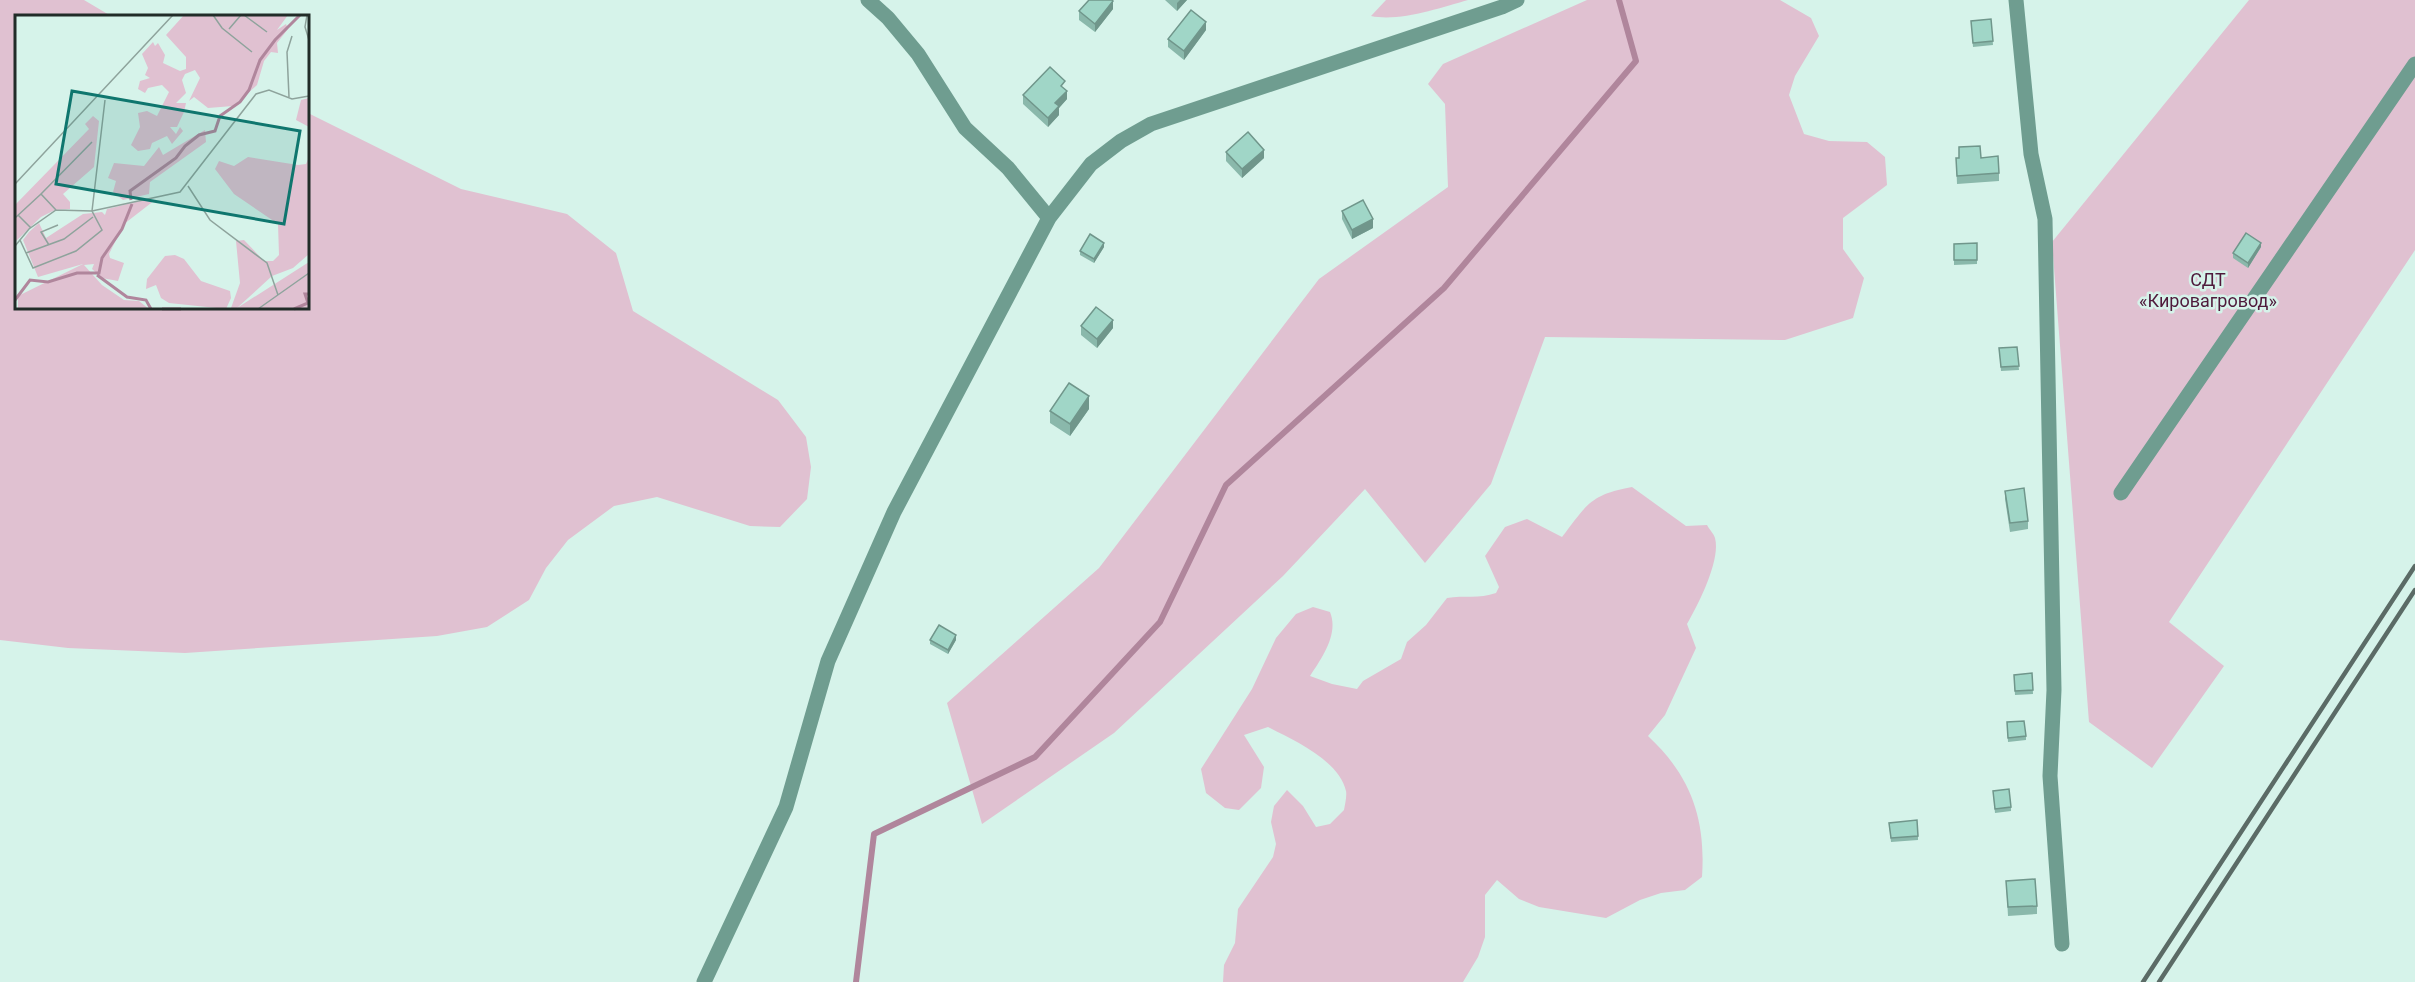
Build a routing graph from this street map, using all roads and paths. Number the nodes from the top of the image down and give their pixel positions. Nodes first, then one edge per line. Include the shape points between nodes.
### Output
1 (868, 0) edge
2 (1517, 0) edge
3 (2016, 0) edge
4 (2415, 64) edge
5 (1049, 218) junction
6 (2121, 493) dead end
7 (2062, 944) dead end
8 (704, 982) edge

1 - 5 street via 918,54 965,128 1008,168
2 - 5 street via 1151,124 1091,164
3 - 7 street via 2031,154 2045,219 2054,690 2050,776
4 - 6 street
5 - 8 street via 894,512 828,661 786,807

